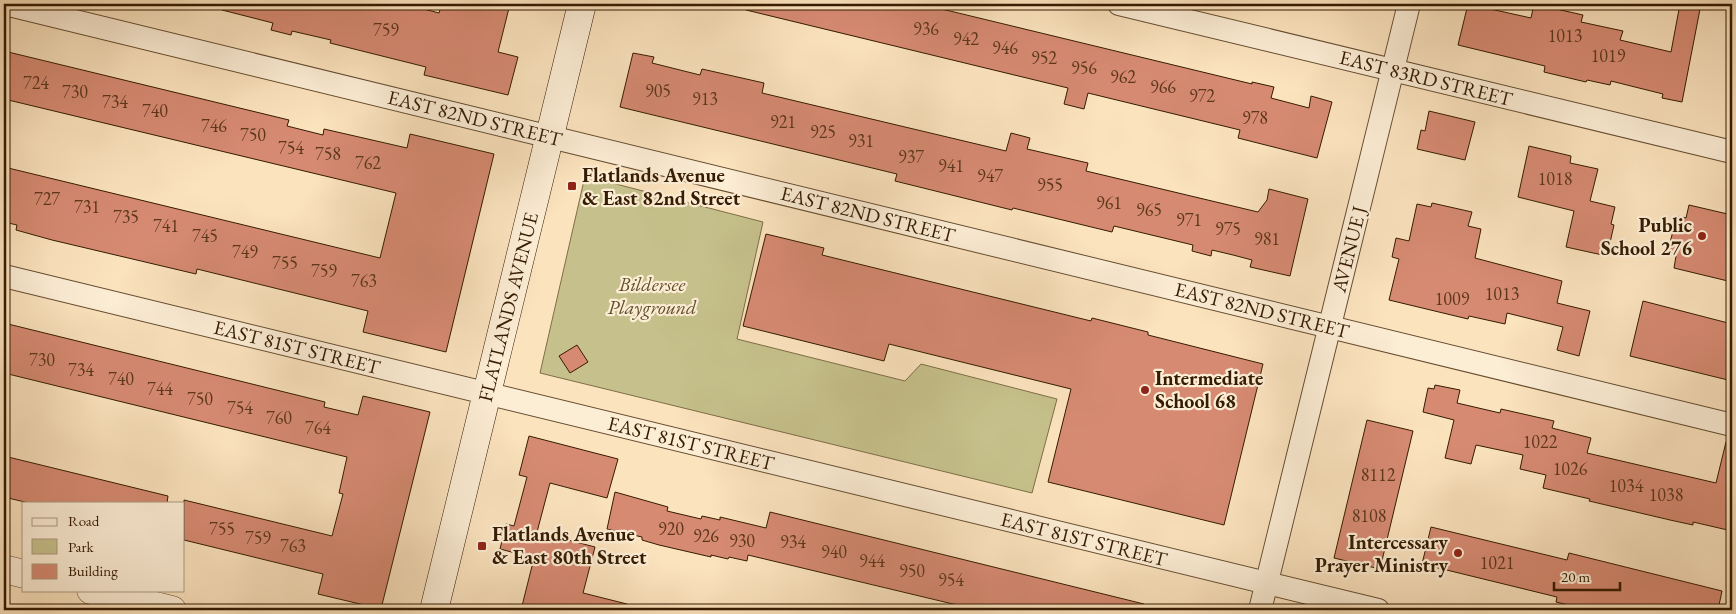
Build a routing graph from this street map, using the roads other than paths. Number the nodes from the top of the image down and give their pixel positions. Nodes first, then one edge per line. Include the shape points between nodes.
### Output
1 (5, 4) edge
2 (582, 4) edge
3 (1119, 4) edge
4 (1409, 4) edge
5 (1393, 70) junction
6 (550, 137) junction
7 (1732, 152) edge
8 (4, 276) edge
9 (1330, 327) junction
10 (487, 394) junction
11 (1732, 425) edge
12 (4, 569) edge
13 (22, 574) edge
14 (1267, 583) junction
15 (99, 592) edge
16 (172, 610) edge
17 (434, 610) edge
18 (1260, 610) edge
19 (1378, 610) edge

1 - 6 street, EAST 82ND STREET
2 - 6 main road, FLATLANDS AVENUE
3 - 5 street, EAST 83RD STREET
4 - 5 street, AVENUE J
5 - 7 street, EAST 83RD STREET
5 - 9 street, AVENUE J
6 - 9 street, EAST 82ND STREET
6 - 10 main road, FLATLANDS AVENUE
8 - 10 street, EAST 81ST STREET
9 - 11 street, EAST 82ND STREET
9 - 14 street, AVENUE J
10 - 14 street, EAST 81ST STREET
10 - 17 main road, FLATLANDS AVENUE
12 - 13 main road
14 - 18 street, AVENUE J
14 - 19 street, EAST 81ST STREET
15 - 16 main road

